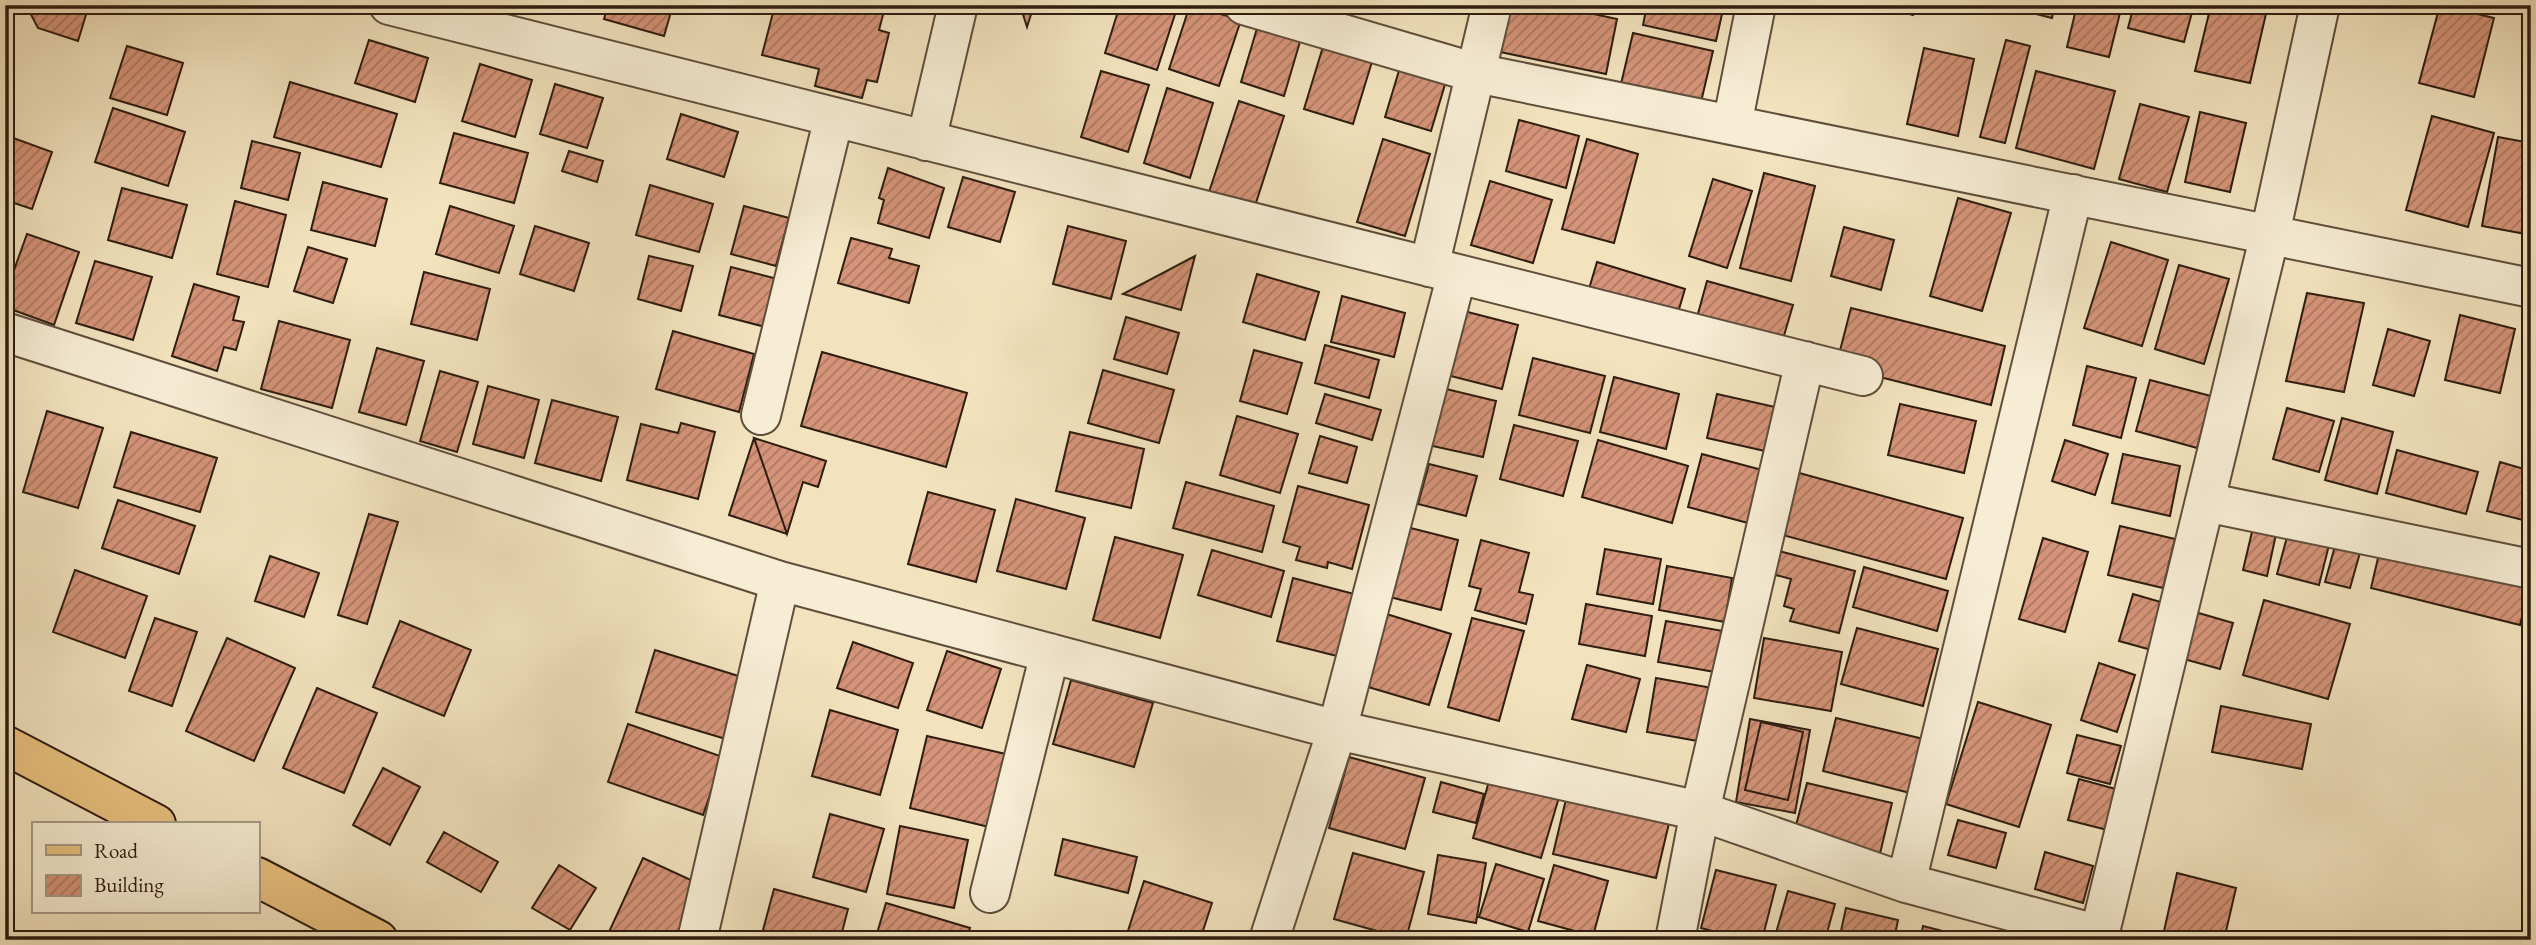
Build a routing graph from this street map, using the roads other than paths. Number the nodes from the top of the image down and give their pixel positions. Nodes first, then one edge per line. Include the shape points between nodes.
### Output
1 (389, 5) edge
2 (958, 5) edge
3 (1244, 5) edge
4 (1492, 5) edge
5 (1756, 5) edge
6 (2320, 5) edge
7 (1476, 73) junction
8 (834, 117) junction
9 (1732, 125) junction
10 (926, 141) junction
11 (2073, 194) junction
12 (2270, 234) junction
13 (1443, 271) junction
14 (2531, 288) edge
15 (5, 332) edge
16 (1805, 361) junction
17 (1863, 376) dead end
18 (761, 415) dead end
19 (2205, 502) junction
20 (2531, 569) edge
21 (780, 581) junction
22 (1050, 653) junction
23 (1337, 730) junction
24 (5, 746) edge
25 (1700, 811) junction
26 (152, 822) edge
27 (259, 878) edge
28 (1906, 883) junction
29 (990, 893) dead end
30 (2099, 937) edge
31 (378, 940) edge
32 (697, 940) edge
33 (1269, 940) edge
34 (1675, 940) edge

1 - 8 street
2 - 10 street
3 - 7 street
4 - 7 street
5 - 9 street
6 - 12 street
7 - 9 street
7 - 13 street
8 - 10 street
8 - 18 street
9 - 11 street
10 - 13 street
11 - 12 street
11 - 28 street
12 - 14 street
12 - 19 street
13 - 16 street
13 - 23 street
15 - 21 street
16 - 17 street
16 - 25 street
19 - 20 street
19 - 30 street
21 - 22 street
21 - 32 street
22 - 23 street
22 - 29 street
23 - 25 street
23 - 33 street
24 - 26 main road
25 - 28 street
25 - 34 street
27 - 31 main road
28 - 30 street

